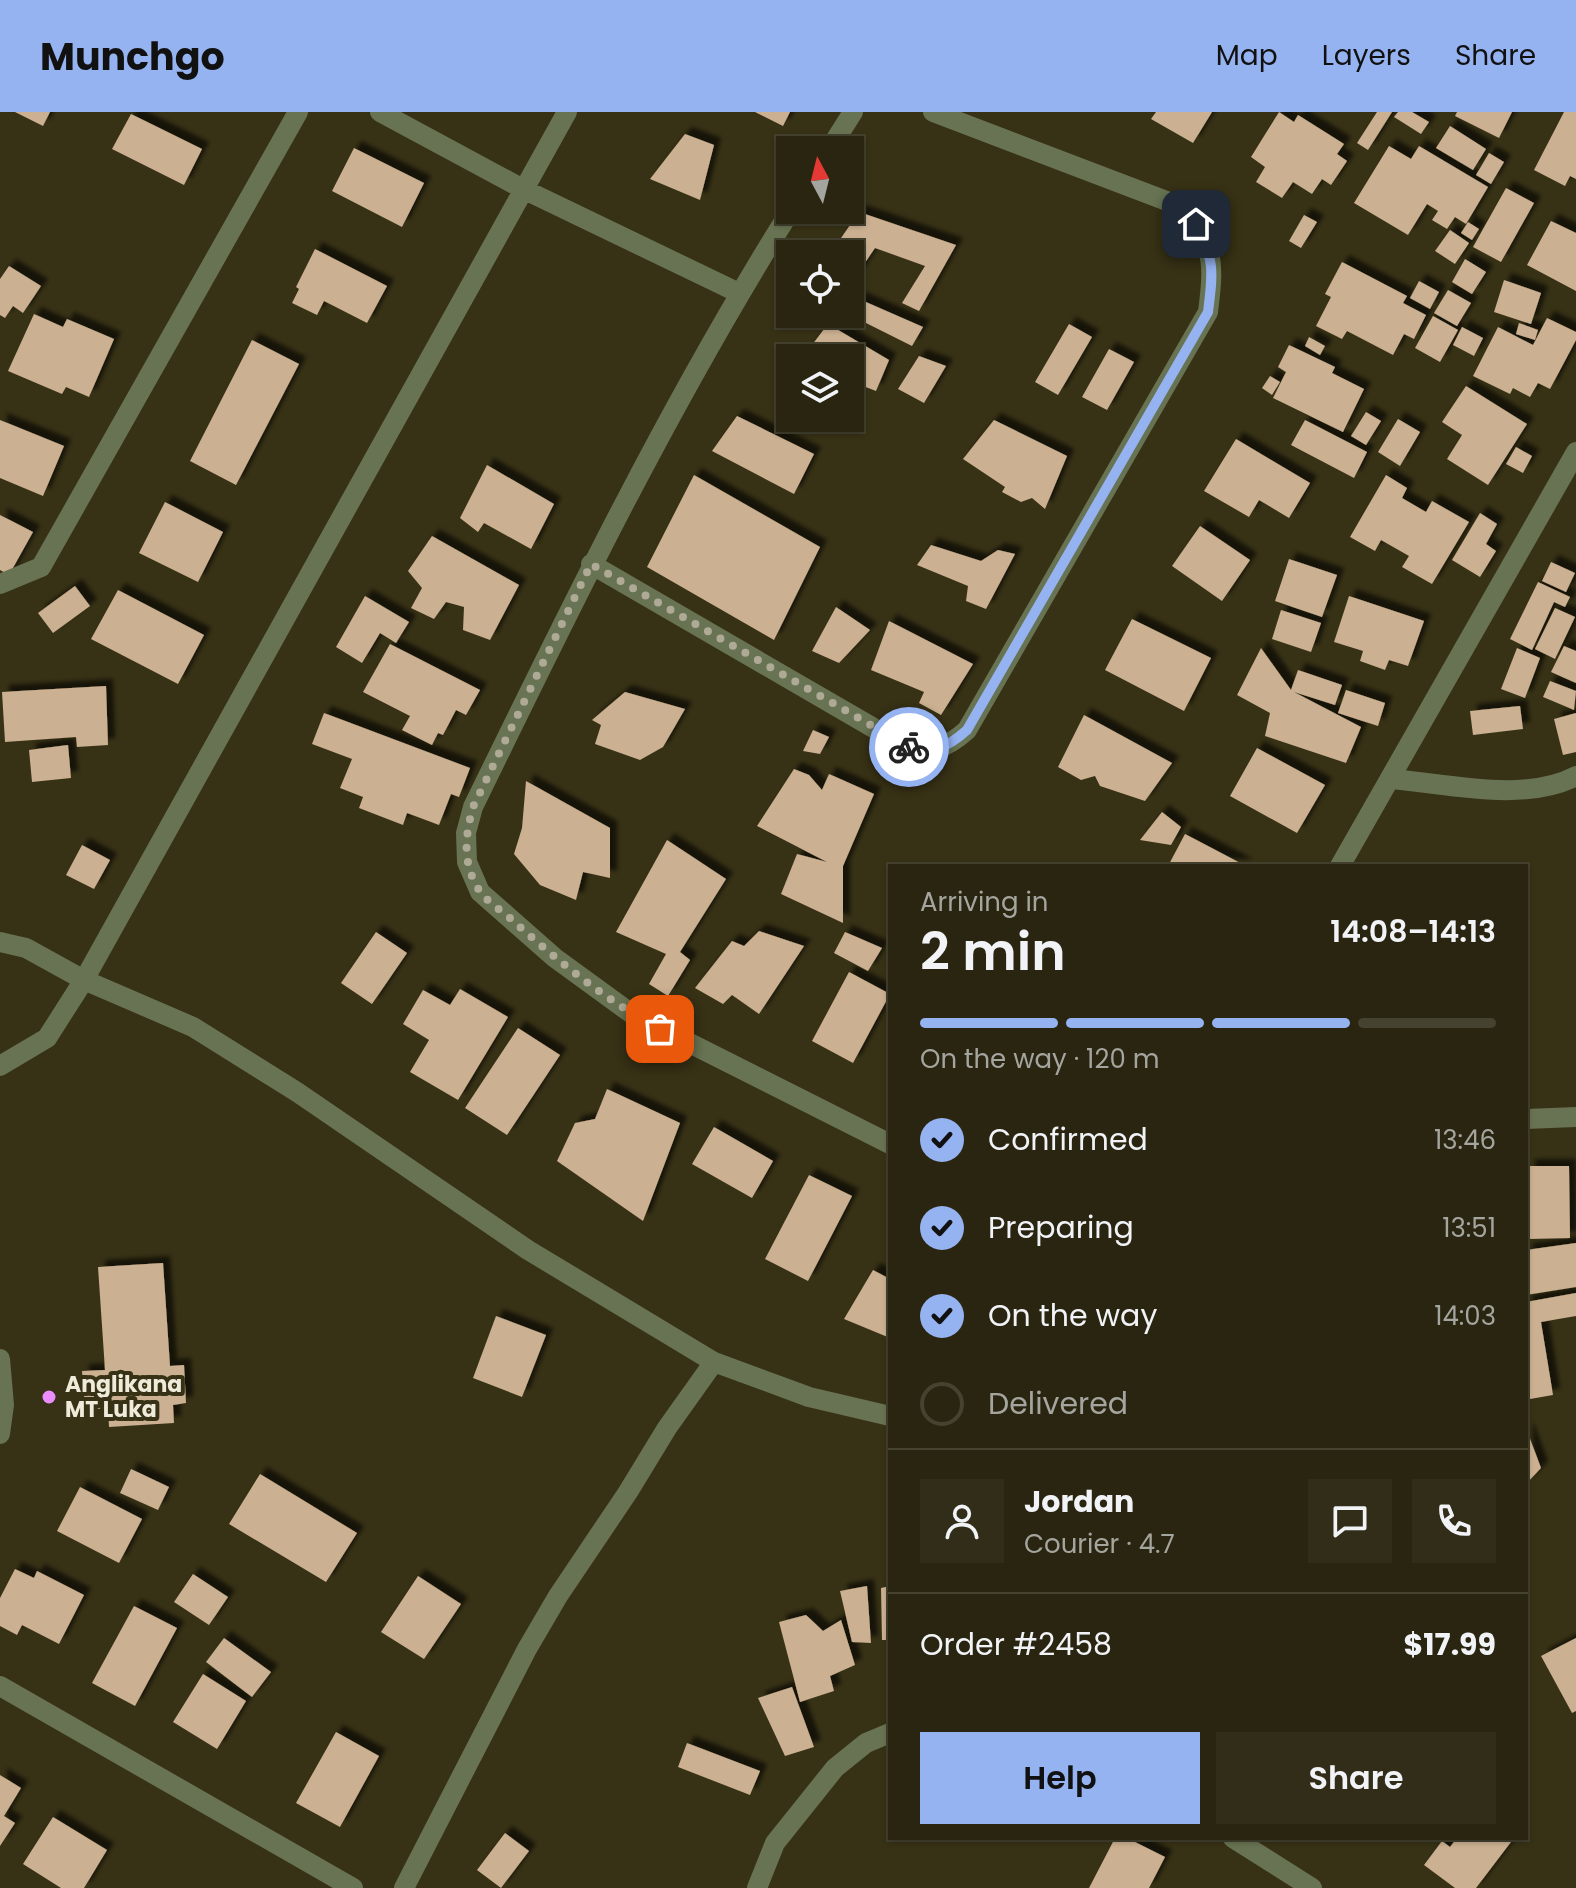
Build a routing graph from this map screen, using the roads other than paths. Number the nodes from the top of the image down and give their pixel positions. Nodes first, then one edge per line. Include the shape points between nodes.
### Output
1 (298, 112) edge
2 (380, 112) edge
3 (567, 112) edge
4 (853, 112) edge
5 (933, 112) edge
6 (838, 136) edge
7 (523, 189) junction
8 (782, 224) edge
9 (739, 293) junction
10 (1576, 452) edge
11 (591, 564) junction
12 (0, 584) edge
13 (1576, 776) edge
14 (1392, 779) junction
15 (1341, 864) edge
16 (0, 942) edge
17 (84, 980) junction
18 (0, 1066) edge
19 (1576, 1117) edge
20 (1528, 1119) edge
21 (888, 1143) edge
22 (0, 1359) edge
23 (714, 1362) junction
24 (888, 1416) edge
25 (0, 1434) edge
26 (0, 1686) edge
27 (888, 1734) edge
28 (1236, 1840) edge
29 (353, 1888) edge
30 (404, 1888) edge
31 (757, 1888) edge
32 (1312, 1888) edge

1 - 12 street via 41,567
2 - 7 street
3 - 7 street
4 - 6 street
5 - 11 street via 1172,203 1196,224 1213,274 1208,312 967,730 950,745 930,750 903,745
7 - 9 street
7 - 17 street
8 - 9 street
9 - 11 street
10 - 14 street
11 - 21 street via 473,807 466,833 467,862 480,892 555,958 632,1014
13 - 14 street via 1519,791
14 - 15 street
16 - 17 street via 26,948
17 - 18 street via 47,1038
17 - 23 street via 193,1027 528,1250
19 - 20 street
22 - 25 street
23 - 24 street via 809,1397
23 - 30 street via 558,1596
26 - 29 street
27 - 31 street via 866,1743 835,1768 775,1843
28 - 32 street

